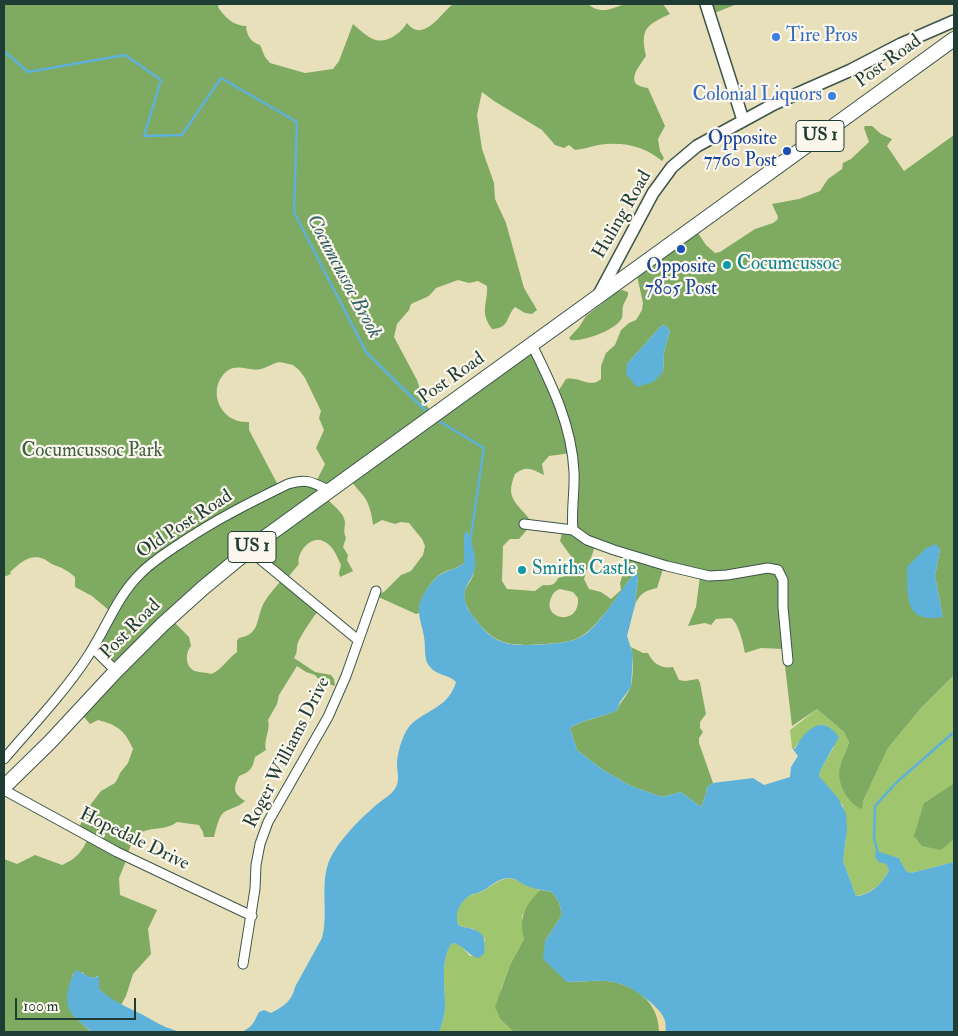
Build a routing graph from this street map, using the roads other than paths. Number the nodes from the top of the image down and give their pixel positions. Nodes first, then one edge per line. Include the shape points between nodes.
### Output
1 (706, 4) edge
2 (954, 21) edge
3 (954, 39) edge
4 (743, 120) junction
5 (597, 297) junction
6 (532, 345) junction
7 (328, 490) junction
8 (524, 524) dead end
9 (572, 530) junction
10 (249, 550) junction
11 (376, 591) dead end
12 (358, 640) junction
13 (93, 648) junction
14 (788, 661) dead end
15 (116, 671) junction
16 (4, 759) edge
17 (4, 788) edge
18 (252, 916) junction
19 (244, 964) dead end

1 - 4 street
2 - 4 street, Huling Road
3 - 5 main road, Post Road / US 1
4 - 5 street, Huling Road via 697,146 672,167 653,194
5 - 6 main road, Post Road / US 1
6 - 7 main road, Post Road / US 1
6 - 9 street via 557,399 569,437 574,472
7 - 10 main road, Post Road / US 1
7 - 13 street, Old Post Road via 309,481 288,484 216,520 161,556 128,587
8 - 9 street
9 - 14 street via 587,540 634,557 710,576 768,568 778,570 783,580
10 - 12 street
10 - 15 main road, Post Road / US 1 via 162,625
11 - 12 street, Roger Williams Drive
12 - 18 street, Roger Williams Drive via 328,717 263,835 256,864
13 - 15 street
13 - 16 street, Old Post Road via 56,700
15 - 17 main road, Post Road / US 1
17 - 18 street, Hopedale Drive via 117,852
18 - 19 street, Roger Williams Drive

